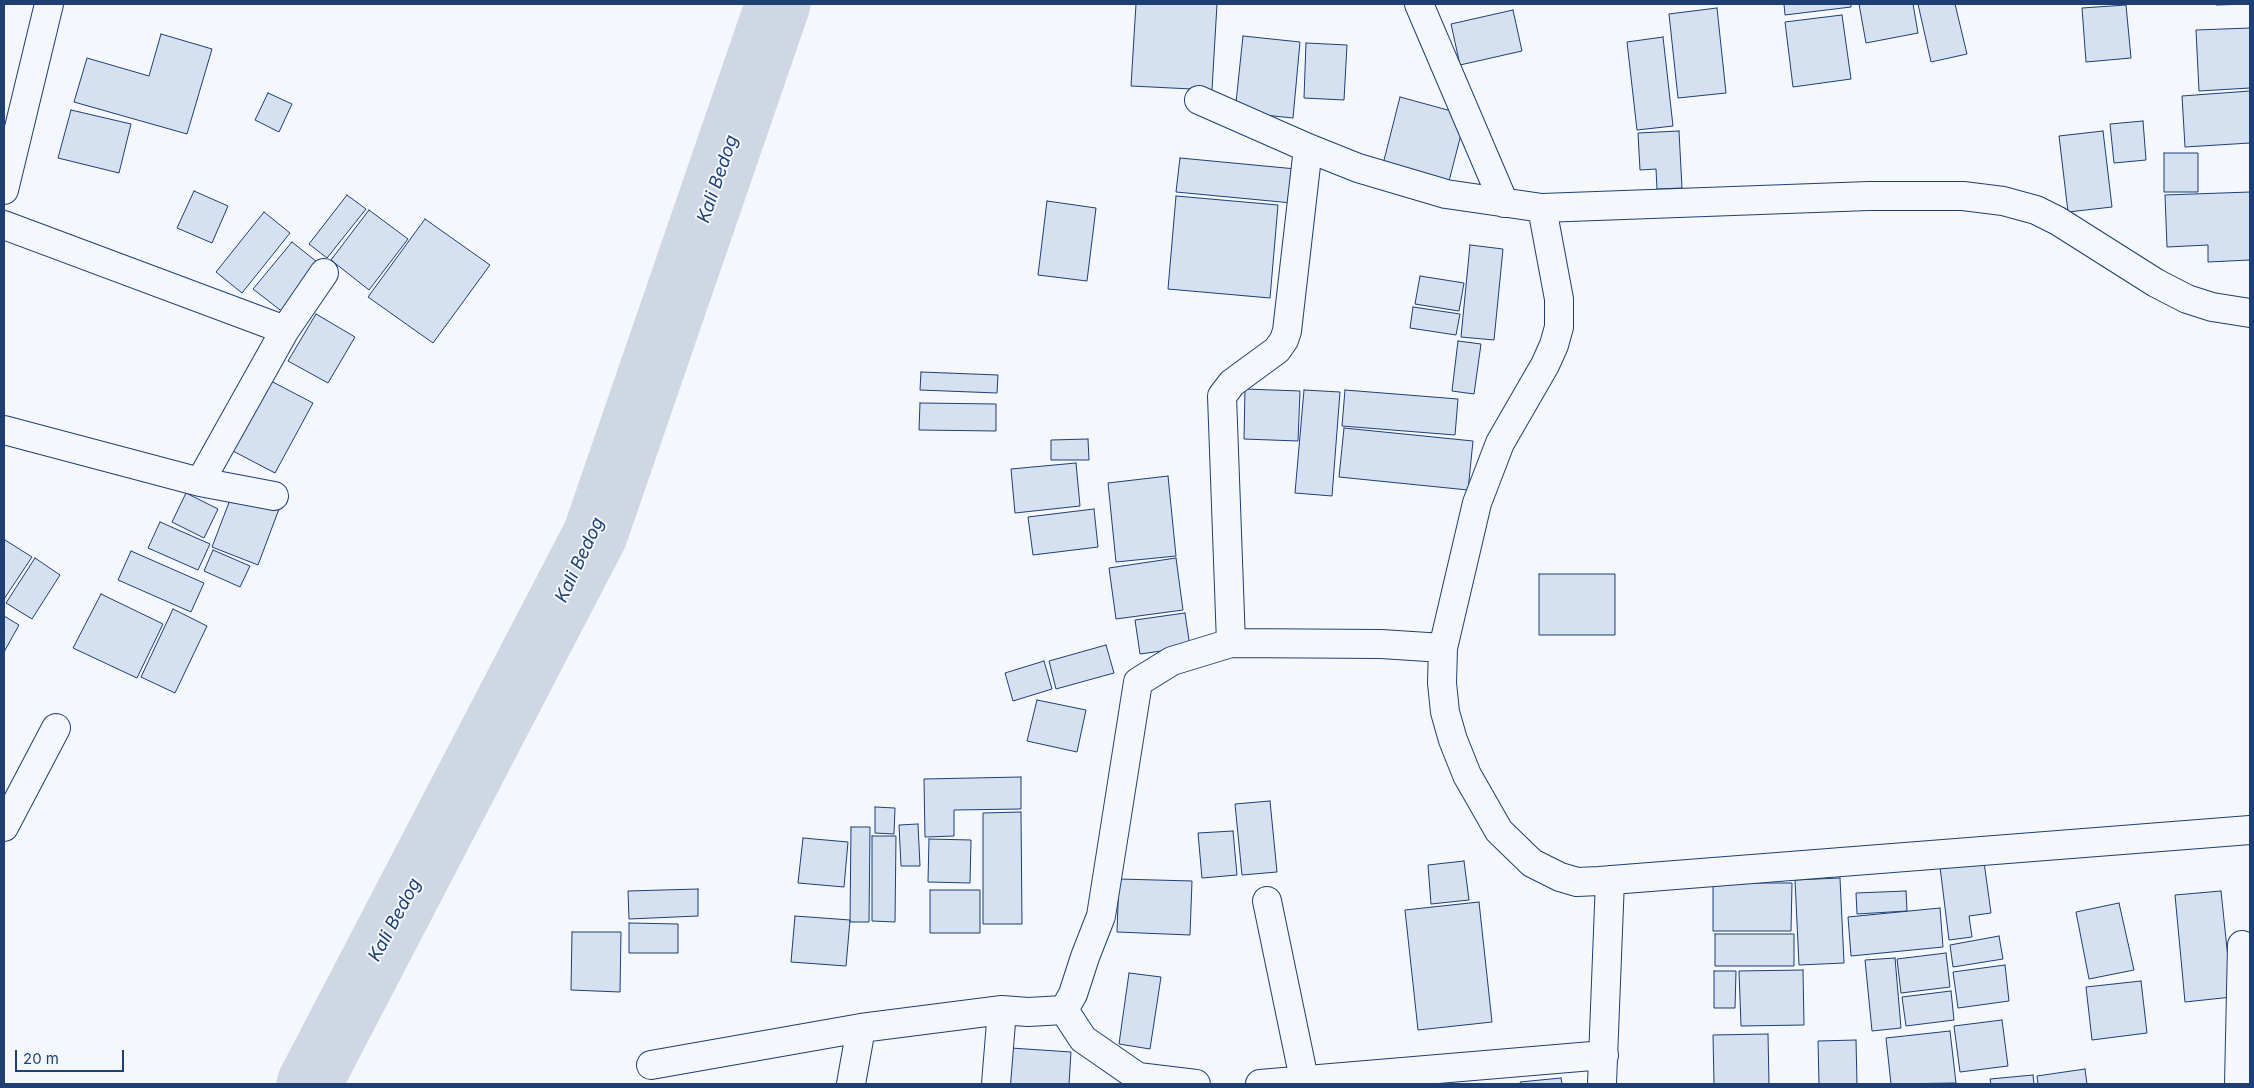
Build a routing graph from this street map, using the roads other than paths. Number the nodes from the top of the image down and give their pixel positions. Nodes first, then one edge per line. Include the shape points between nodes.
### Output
1 (49, 4) edge
2 (1419, 4) edge
3 (1199, 100) dead end
4 (1308, 148) junction
5 (4, 190) edge
6 (1504, 202) junction
7 (1542, 208) junction
8 (4, 225) edge
9 (324, 273) dead end
10 (2250, 313) edge
11 (286, 330) junction
12 (4, 430) edge
13 (200, 482) junction
14 (274, 496) dead end
15 (1231, 643) junction
16 (1443, 648) junction
17 (56, 728) dead end
18 (4, 827) edge
19 (2250, 830) edge
20 (1610, 880) junction
21 (1268, 901) dead end
22 (2242, 945) dead end
23 (1002, 1010) junction
24 (1064, 1010) junction
25 (861, 1028) junction
26 (1604, 1055) junction
27 (652, 1065) dead end
28 (1305, 1082) edge
29 (852, 1084) edge
30 (996, 1084) edge
31 (1196, 1084) edge
32 (1260, 1084) edge
33 (1602, 1084) edge
34 (2239, 1084) edge

1 - 5 street
2 - 6 street
3 - 4 street
4 - 6 street via 1358,168 1446,194
4 - 15 street via 1284,340 1272,354 1232,382 1222,396
6 - 7 street
7 - 10 street via 1869,196 1963,196 2003,201 2036,210 2058,221 2156,283 2188,299 2212,307
7 - 16 street via 1559,299 1559,327 1545,365 1500,443 1477,503
8 - 11 street
9 - 11 street
11 - 13 street
12 - 13 street
13 - 14 street
15 - 16 street via 1382,644
15 - 24 street via 1172,661 1138,682 1101,916 1073,994
16 - 20 street via 1445,712 1467,774 1492,821 1509,843 1545,870 1577,882
17 - 18 street
19 - 20 street
20 - 26 street
21 - 28 street
22 - 34 street
23 - 24 street
23 - 25 street
23 - 30 street
24 - 31 street via 1083,1039 1138,1077
25 - 27 street
25 - 29 street
26 - 28 street
26 - 33 street
28 - 32 street

